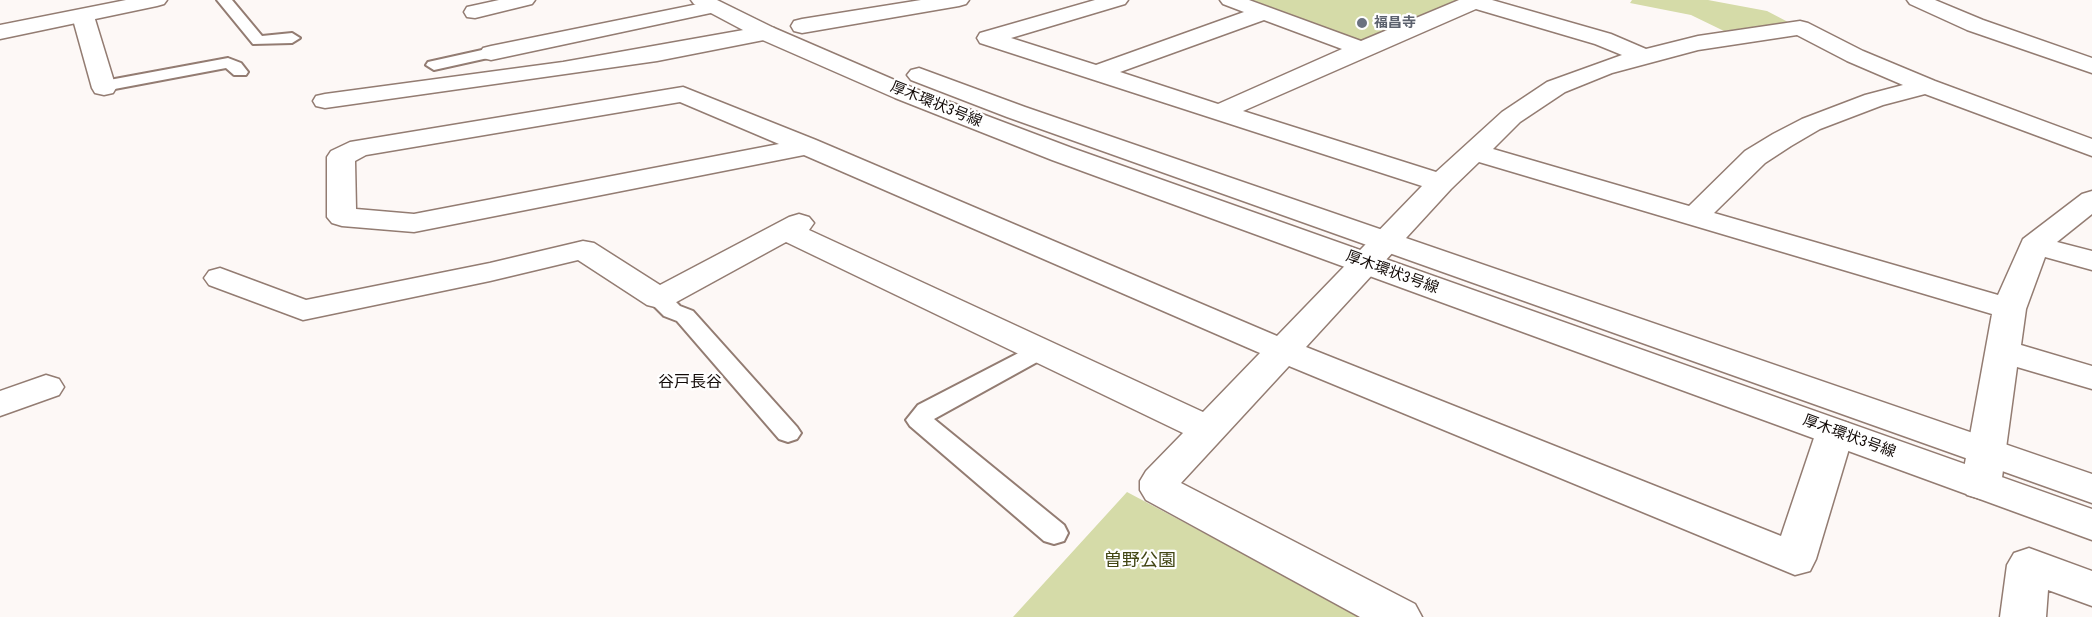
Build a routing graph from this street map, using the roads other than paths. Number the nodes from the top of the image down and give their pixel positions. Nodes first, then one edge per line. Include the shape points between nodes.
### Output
1 (157, 0) edge
2 (224, 0) edge
3 (525, 0) edge
4 (744, 0) edge
5 (959, 0) edge
6 (1118, 0) edge
7 (1230, 0) edge
8 (1555, 0) edge
9 (1917, 0) edge
10 (1471, 1) edge
11 (707, 3) edge
12 (475, 12) dead end
13 (1263, 13) junction
14 (83, 16) junction
15 (1533, 19) junction
16 (802, 26) junction
17 (0, 32) edge
18 (766, 33) junction
19 (292, 38) dead end
20 (1362, 49) junction
21 (490, 53) joint
22 (1644, 56) junction
23 (434, 65) dead end
24 (2092, 66) edge
25 (240, 72) dead end
26 (1096, 73) junction
27 (1926, 86) junction
28 (104, 87) joint
29 (325, 101) dead end
30 (1220, 112) junction
31 (807, 146) junction
32 (2092, 148) edge
33 (1475, 152) junction
34 (1441, 183) junction
35 (2092, 200) edge
36 (1695, 216) junction
37 (2034, 245) junction
38 (1377, 253) junction
39 (2092, 261) edge
40 (220, 278) dead end
41 (659, 298) junction
42 (2009, 309) junction
43 (2001, 350) junction
44 (1040, 351) junction
45 (1284, 351) junction
46 (2092, 378) edge
47 (46, 387) dead end
48 (0, 404) edge
49 (1208, 430) junction
50 (1835, 432) junction
51 (788, 433) dead end
52 (1988, 452) junction
53 (1981, 485) junction
54 (2092, 489) edge
55 (2092, 525) edge
56 (1054, 533) dead end
57 (2092, 589) edge
58 (1399, 617) edge
59 (2023, 617) edge

1 - 14 street
2 - 19 lane via 258,40
3 - 12 street
4 - 16 street, 厚木環状3号線
5 - 16 street
6 - 26 street via 988,38
7 - 13 street
8 - 15 street
9 - 24 street
10 - 15 street
10 - 20 street
11 - 18 street, 厚木環状3号線
11 - 21 street via 547,36
13 - 20 street
13 - 26 street
14 - 17 street
14 - 28 street
15 - 22 street via 1603,39
16 - 38 street, 厚木環状3号線
18 - 29 street via 575,68
18 - 38 street, 厚木環状3号線 via 904,93 1062,154
20 - 30 street
21 - 23 lane
22 - 27 street via 1698,43 1800,28
22 - 33 street via 1556,87 1510,117
25 - 28 lane via 228,63
26 - 30 street
27 - 32 street
27 - 36 street via 1874,100 1811,124 1782,140 1755,157
30 - 34 street
31 - 31 street via 683,94 358,148 341,157 342,217 414,223
31 - 45 street
33 - 34 street
33 - 36 street
34 - 38 street
35 - 37 street
36 - 42 street
37 - 39 street
37 - 42 street
38 - 45 street
38 - 50 street, 厚木環状3号線
38 - 52 street, 厚木環状3号線
40 - 41 street via 303,310 583,250
41 - 44 street via 793,227
41 - 51 lane via 672,311 685,316
42 - 43 street
43 - 46 street
43 - 52 street
44 - 49 street
44 - 56 lane via 927,411 919,420
45 - 49 street
45 - 50 street via 1795,559
47 - 48 street
49 - 58 street via 1160,481 1160,490
50 - 53 street, 厚木環状3号線
52 - 53 street
52 - 54 street, 厚木環状3号線
53 - 55 street, 厚木環状3号線
57 - 59 street via 2029,565

